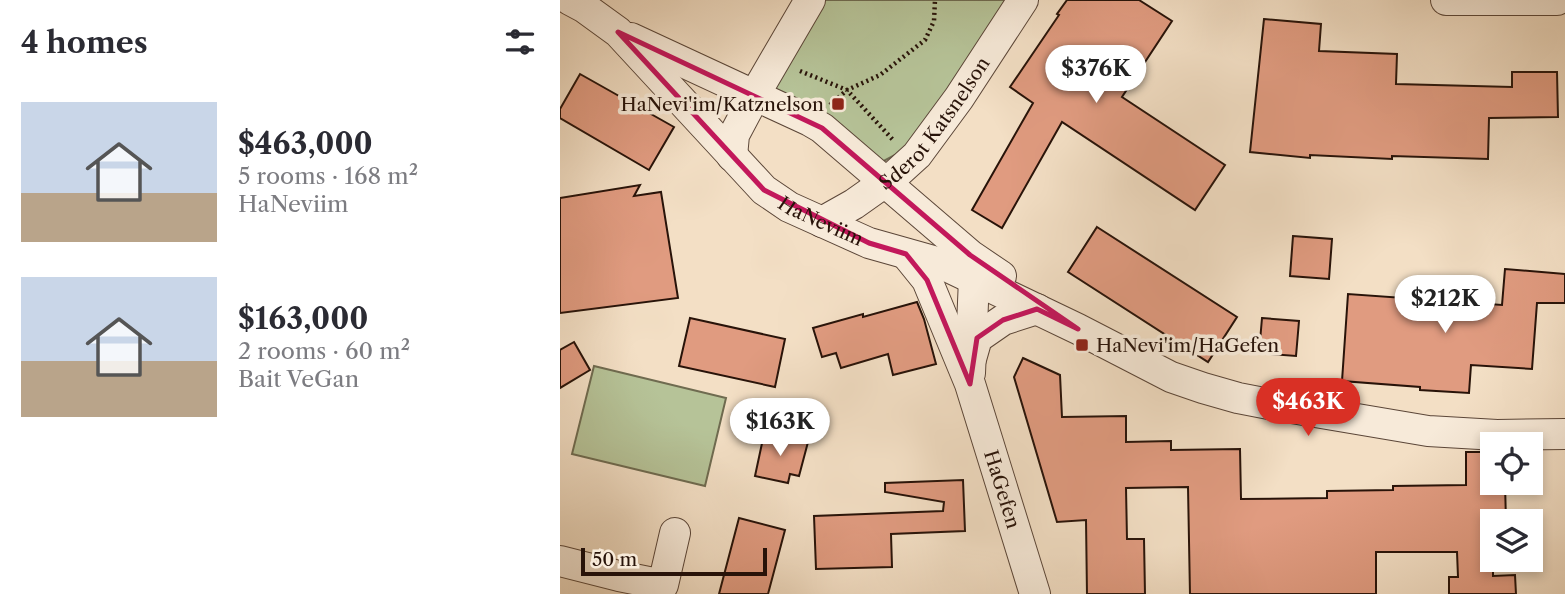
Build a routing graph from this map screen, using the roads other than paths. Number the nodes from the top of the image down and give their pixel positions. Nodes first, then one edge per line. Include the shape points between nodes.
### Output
1 (570, 0) edge
2 (810, 0) edge
3 (1023, 0) edge
4 (1446, 0) edge
5 (1557, 0) edge
6 (618, 32) junction
7 (755, 96) junction
8 (732, 156) junction
9 (885, 181) junction
10 (822, 222) junction
11 (906, 254) junction
12 (972, 267) junction
13 (1037, 310) junction
14 (1078, 329) junction
15 (970, 372) junction
16 (1565, 435) edge
17 (675, 533) dead end
18 (560, 561) edge
19 (616, 585) edge
20 (1035, 594) edge

1 - 6 street, HaNeviim
2 - 7 street
3 - 9 street, Sderot Katsnelson via 937,130
4 - 5 street
6 - 7 street, HaNeviim
6 - 8 street, HaNeviim
7 - 8 street via 734,135
7 - 9 street, HaNeviim via 822,128
8 - 10 street, HaNeviim via 764,190
9 - 10 street, Sderot Katsnelson
9 - 12 street, HaNeviim
10 - 11 street, HaNeviim
11 - 12 street, HaNeviim
11 - 15 street, HaGefen via 927,280
12 - 13 street, HaNeviim
12 - 14 street, HaNeviim
12 - 15 street, HaGefen
13 - 14 street, HaNeviim
13 - 15 street via 1003,320 977,338
14 - 16 street, HaNeviim via 1171,377 1238,398 1429,431
15 - 20 street, HaGefen
17 - 19 street via 663,585
18 - 19 street

